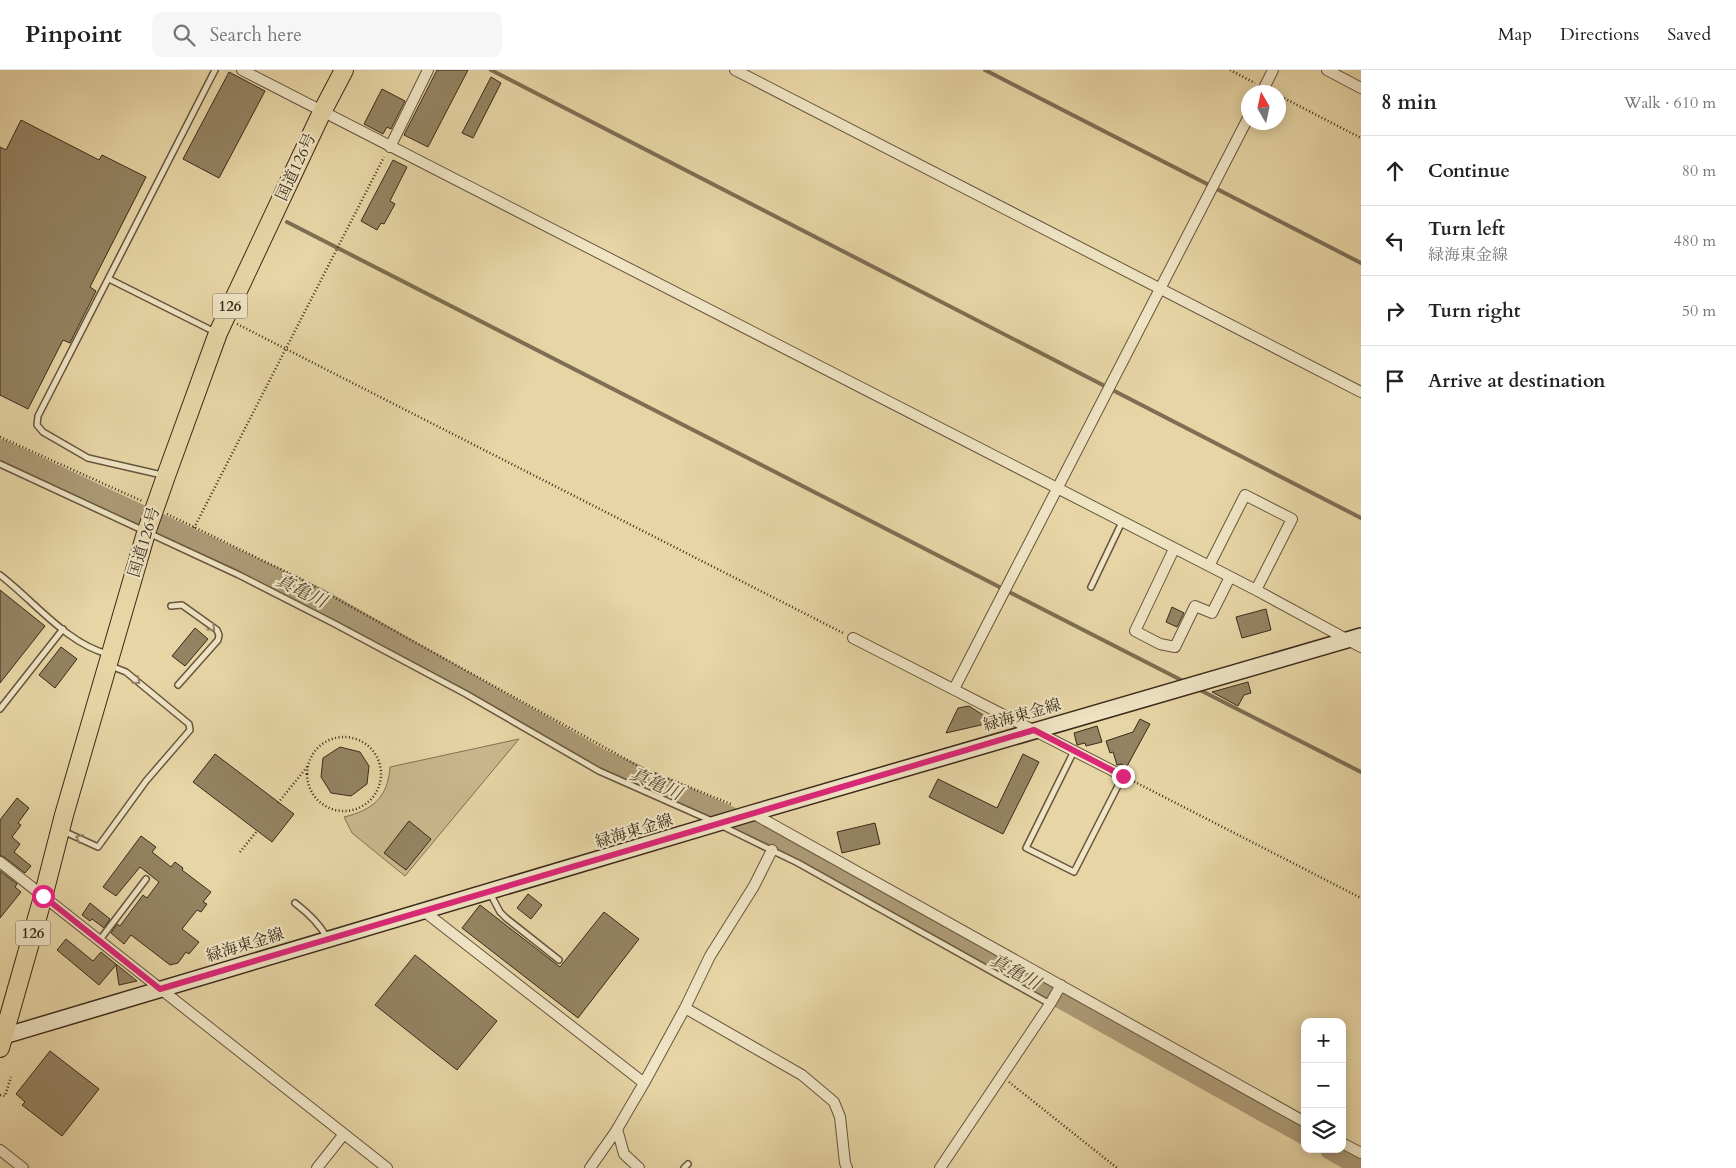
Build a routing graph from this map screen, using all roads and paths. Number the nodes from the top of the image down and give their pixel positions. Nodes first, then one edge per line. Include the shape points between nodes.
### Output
1 (215, 70) edge
2 (242, 70) edge
3 (344, 70) edge
4 (428, 70) edge
5 (735, 70) edge
6 (1230, 70) edge
7 (1273, 70) edge
8 (1327, 70) edge
9 (1255, 85) edge
10 (1266, 85) edge
11 (1361, 88) edge
12 (1286, 99) edge
13 (322, 112) junction
14 (1242, 130) edge
15 (1361, 138) edge
16 (390, 146) junction
17 (108, 278) junction
18 (1161, 289) junction
19 (221, 325) junction
20 (285, 348) junction
21 (1361, 392) edge
22 (0, 437) edge
23 (0, 464) edge
24 (166, 476) junction
25 (1058, 489) junction
26 (155, 507) junction
27 (1122, 522) junction
28 (194, 528) junction
29 (146, 533) junction
30 (1174, 549) junction
31 (1209, 566) junction
32 (0, 575) edge
33 (1230, 577) junction
34 (1091, 587) dead end
35 (1256, 590) junction
36 (171, 606) dead end
37 (63, 629) junction
38 (853, 638) joint
39 (1354, 638) edge
40 (1361, 646) edge
41 (110, 660) junction
42 (178, 685) dead end
43 (954, 689) junction
44 (0, 709) edge
45 (1034, 730) junction
46 (1075, 751) junction
47 (307, 766) junction
48 (1123, 776) junction
49 (278, 803) dead end
50 (752, 813) junction
51 (717, 824) junction
52 (60, 830) junction
53 (257, 831) dead end
54 (772, 850) junction
55 (240, 852) dead end
56 (0, 862) edge
57 (146, 879) dead end
58 (490, 892) junction
59 (43, 896) junction
60 (1361, 898) edge
61 (295, 903) dead end
62 (425, 912) junction
63 (328, 939) junction
64 (99, 941) junction
65 (559, 960) dead end
66 (1062, 985) junction
67 (160, 989) junction
68 (1050, 1004) junction
69 (685, 1008) junction
70 (2, 1042) edge
71 (0, 1056) edge
72 (1002, 1076) junction
73 (11, 1077) dead end
74 (644, 1083) junction
75 (0, 1095) edge
76 (1301, 1120) edge
77 (617, 1129) junction
78 (344, 1134) junction
79 (1346, 1145) edge
80 (0, 1150) edge
81 (1361, 1153) edge
82 (23, 1168) edge
83 (316, 1168) edge
84 (387, 1168) edge
85 (590, 1168) edge
86 (639, 1168) edge
87 (847, 1168) edge
88 (940, 1168) edge
89 (1117, 1168) edge

1 - 17 lane
2 - 13 street
3 - 13 highway, 国道126号 / 126
4 - 16 street
5 - 18 street
6 - 9 path
7 - 10 street
8 - 11 street
12 - 15 path
13 - 16 street
13 - 19 highway, 国道126号 / 126
14 - 18 street
16 - 20 path
16 - 25 street
17 - 19 lane
17 - 24 lane via 38,416 37,425 43,432 88,458
18 - 21 street
18 - 25 street
19 - 20 path
19 - 24 highway, 国道126号 / 126
20 - 28 path
20 - 38 path
22 - 26 path
23 - 29 lane
24 - 26 highway, 国道126号 / 126
25 - 27 street
25 - 43 street
26 - 28 path
26 - 29 highway, 国道126号 / 126
27 - 30 street
27 - 34 lane
28 - 50 path via 301,579 640,767
29 - 41 highway, 国道126号 / 126
29 - 51 lane via 333,623 466,694 599,771
30 - 31 street
30 - 33 street via 1135,631 1160,644 1175,648 1196,606 1212,613
31 - 33 street
31 - 35 street via 1245,495 1292,518
32 - 37 lane
33 - 35 street
35 - 39 street
36 -> 42 lane via 182,605 217,630 219,635
37 - 41 lane
37 - 44 lane
38 - 43 street
39 - 40 street
39 - 45 main road, 緑海東金線
41 - 52 highway, 国道126号 / 126
41 -> 52 lane via 189,724 190,730 146,781 98,847
43 - 45 street
45 - 46 street
45 - 50 main road, 緑海東金線
46 - 48 street
46 - 48 lane via 1026,848 1074,872
47 - 47 path via 320,744 342,736 364,742 376,755 382,772 375,794 366,804 342,811 329,808 310,791
47 - 49 path
48 - 60 path
50 - 51 main road, 緑海東金線
50 - 66 street
51 - 54 lane
51 - 58 main road, 緑海東金線
52 - 59 highway, 国道126号 / 126
53 - 55 path
54 - 68 lane
54 - 69 street via 754,886 710,956
56 - 59 street
57 - 64 lane
58 - 62 main road, 緑海東金線
58 - 65 lane via 506,918
59 - 64 street
59 - 70 highway, 国道126号 / 126
61 - 63 lane via 307,912
62 - 63 main road, 緑海東金線
62 - 74 street
63 - 67 main road, 緑海東金線
64 - 67 street
66 - 68 street
66 - 76 street
67 - 70 main road, 緑海東金線
67 - 78 street
68 - 72 street
69 - 74 street
69 - 87 street via 802,1075 834,1102 840,1116
70 - 71 highway, 国道126号 / 126
72 - 88 street
72 - 89 path
73 - 75 path via 4,1096
74 - 77 street
77 - 85 street
77 - 86 street via 624,1154
78 - 83 street
78 - 84 street
79 - 81 street
80 - 82 street

